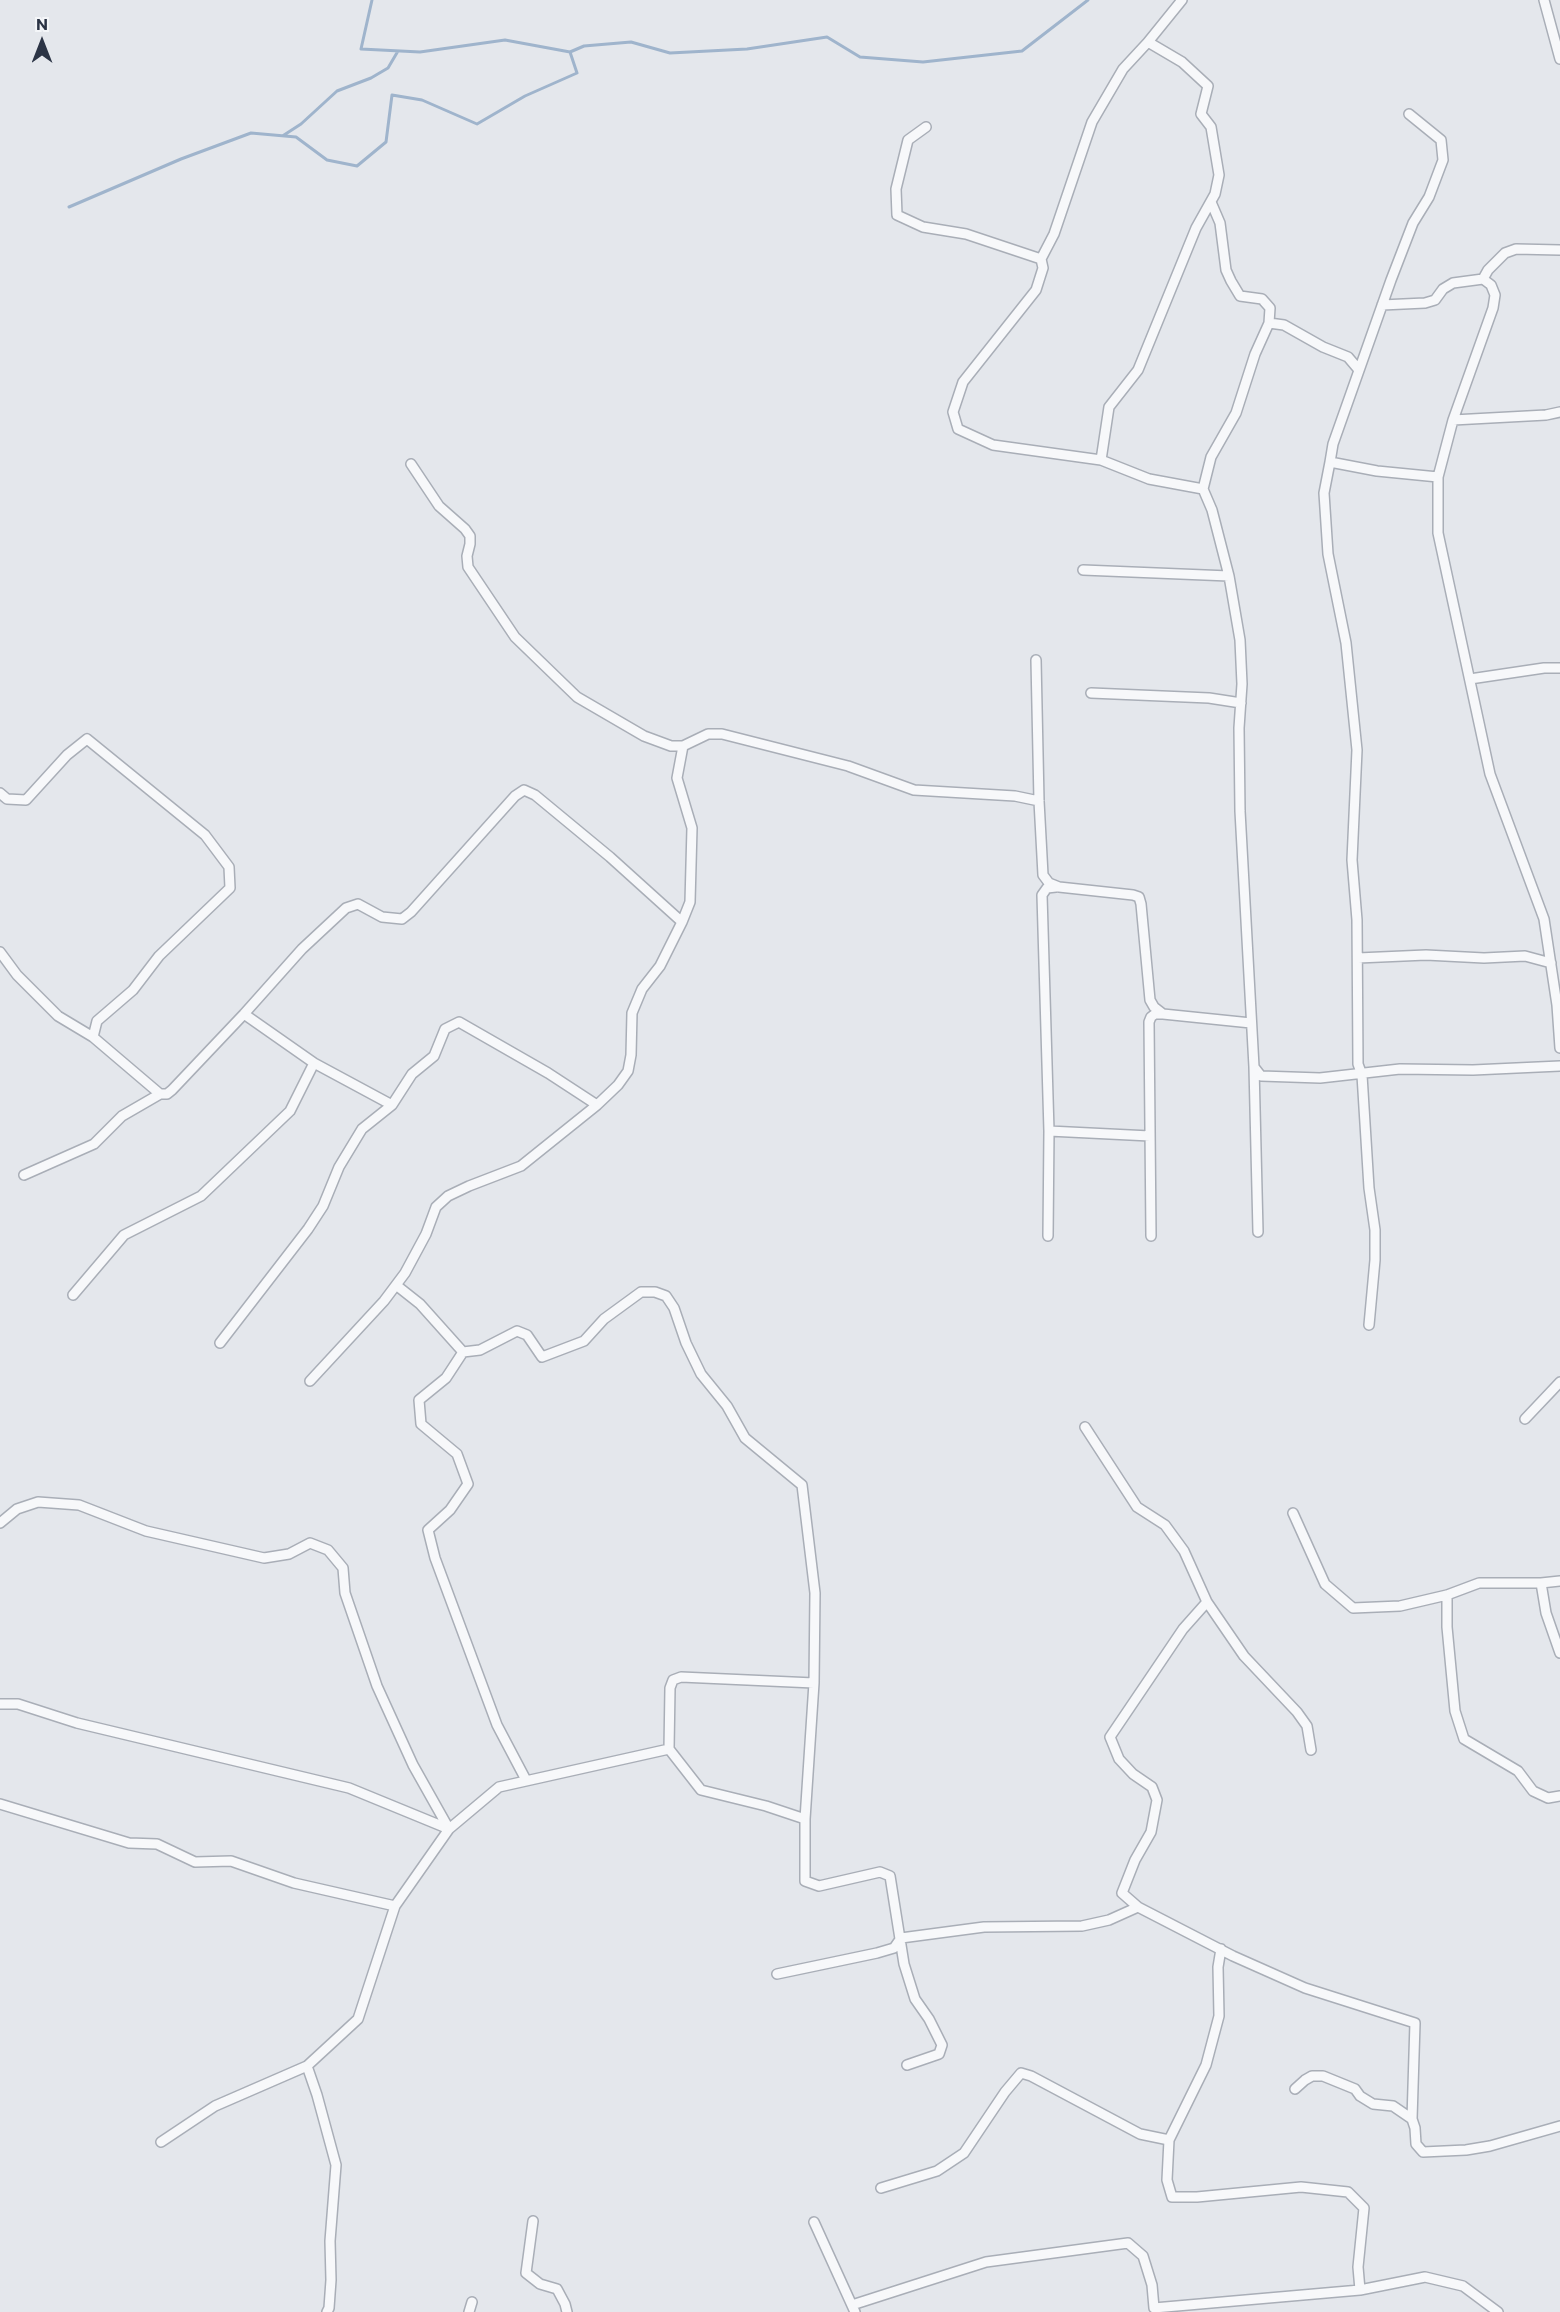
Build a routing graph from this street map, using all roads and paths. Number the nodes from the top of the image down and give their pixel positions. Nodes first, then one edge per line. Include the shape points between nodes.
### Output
1 (1182, 0) edge
2 (1544, 0) edge
3 (1148, 42) junction
4 (1560, 59) edge
5 (1409, 114) dead end
6 (926, 127) dead end
7 (1211, 202) junction
8 (1560, 250) edge
9 (1041, 259) junction
10 (1483, 279) junction
11 (1382, 305) junction
12 (1269, 323) junction
13 (1359, 370) junction
14 (1560, 412) edge
15 (1453, 420) junction
16 (1101, 460) junction
17 (1330, 462) junction
18 (411, 464) dead end
19 (1438, 477) junction
20 (1203, 489) junction
21 (1083, 570) dead end
22 (1229, 576) junction
23 (1036, 660) dead end
24 (1560, 668) edge
25 (1470, 679) junction
26 (1091, 693) dead end
27 (1240, 703) junction
28 (683, 746) junction
29 (0, 794) edge
30 (1039, 801) junction
31 (1059, 887) junction
32 (682, 922) junction
33 (0, 952) edge
34 (1358, 958) junction
35 (1551, 963) junction
36 (244, 1014) junction
37 (1163, 1014) junction
38 (1251, 1023) junction
39 (93, 1036) junction
40 (1560, 1048) edge
41 (314, 1063) junction
42 (1560, 1066) edge
43 (1254, 1067) junction
44 (1362, 1075) junction
45 (160, 1094) junction
46 (392, 1105) junction
47 (597, 1105) junction
48 (1049, 1131) junction
49 (1150, 1136) junction
50 (24, 1175) dead end
51 (1258, 1232) dead end
52 (1048, 1236) dead end
53 (1150, 1236) dead end
54 (396, 1285) junction
55 (73, 1295) dead end
56 (1369, 1325) dead end
57 (220, 1343) dead end
58 (463, 1352) junction
59 (310, 1382) dead end
60 (1560, 1382) edge
61 (1525, 1419) dead end
62 (1085, 1427) dead end
63 (1293, 1514) dead end
64 (0, 1523) edge
65 (1560, 1581) edge
66 (1540, 1583) junction
67 (1447, 1595) junction
68 (1207, 1602) junction
69 (1560, 1653) edge
70 (814, 1683) junction
71 (0, 1704) edge
72 (669, 1749) junction
73 (1311, 1750) dead end
74 (526, 1780) junction
75 (1560, 1796) edge
76 (0, 1804) edge
77 (805, 1819) junction
78 (449, 1829) junction
79 (395, 1906) junction
80 (1138, 1907) junction
81 (901, 1938) junction
82 (1221, 1949) junction
83 (777, 1974) dead end
84 (907, 2065) dead end
85 (307, 2067) junction
86 (1295, 2089) dead end
87 (1412, 2119) junction
88 (1560, 2126) edge
89 (1169, 2140) junction
90 (161, 2142) dead end
91 (882, 2188) dead end
92 (533, 2221) dead end
93 (814, 2222) dead end
94 (1360, 2290) junction
95 (472, 2302) dead end
96 (854, 2308) edge
97 (1154, 2310) edge
98 (327, 2312) edge
99 (469, 2312) edge
100 (567, 2312) edge
101 (1497, 2312) edge

1 - 3 street
2 - 4 street
3 - 7 street via 1182,62 1208,86 1201,114 1211,127 1219,175
3 - 9 street via 1123,69 1092,122 1054,234
5 - 11 street via 1441,140 1443,160 1429,197 1413,223
6 - 9 street via 908,140 896,189 897,215
7 - 12 street via 1220,223 1231,281 1240,296 1262,299 1270,308
7 - 16 street via 1196,228 1138,370 1109,407
8 - 10 street via 1516,249 1505,253
9 - 16 street via 1044,268 1036,290 963,382 953,412 958,429 993,445
10 - 11 street via 1453,283 1435,300 1425,303
10 - 15 street via 1495,295 1493,308
11 - 13 street
12 - 13 street via 1284,325 1348,357
12 - 20 street via 1236,413 1211,457
13 - 17 street
14 - 15 street
15 - 19 street
16 - 20 street via 1149,478
17 - 19 street
17 - 34 street via 1324,493 1328,554 1346,643 1357,750 1352,860
18 - 28 street via 439,506 470,536 466,556 472,576 515,637 577,697 644,736
19 - 25 street via 1438,533
20 - 22 street
21 - 22 street
22 - 27 street via 1240,640
23 - 30 street
24 - 25 street
25 - 35 street via 1490,774 1545,919
26 - 27 street
27 - 38 street via 1240,811
28 - 30 street via 708,734 722,734 848,766 914,790
28 - 32 street via 677,778 692,828 690,902
29 - 39 street via 7,799 26,800 87,739 205,836 228,867 230,888 159,956 133,990 97,1021
30 - 31 street via 1043,875
31 - 37 street via 1139,897 1150,1000
31 - 48 street via 1047,888 1042,895
32 - 36 street via 602,850 524,790 411,912 394,920 358,904 346,908 302,949
32 - 47 street via 632,1013 628,1071
33 - 39 street via 58,1016
34 - 35 street via 1525,956
34 - 44 street via 1358,1064
35 - 40 street
36 - 41 street
36 - 45 street via 172,1090
37 - 38 street
37 - 49 street via 1155,1014 1149,1022
38 - 43 street
39 - 45 street
41 - 46 street
41 - 55 street via 290,1111 201,1196 124,1235
42 - 44 street via 1400,1069
43 - 44 street via 1261,1076 1268,1077
43 - 51 street
44 - 56 street via 1375,1230
45 - 50 street via 122,1116 94,1144
46 - 47 street via 412,1074 434,1056 445,1029 459,1022
46 - 57 street via 362,1129 308,1229
47 - 54 street via 521,1166 448,1196 436,1207 426,1234
48 - 49 street
48 - 52 street
49 - 53 street
54 - 58 street via 420,1304
54 - 59 street
58 - 70 street via 480,1350 517,1331 527,1335 542,1357 584,1341 604,1319 640,1292 666,1296 700,1374 727,1406 745,1438 802,1485 815,1593
58 - 74 street via 446,1378 419,1400 421,1424 457,1454 468,1484 450,1510 428,1530 497,1725
60 - 61 street
62 - 68 street via 1137,1507 1165,1525 1184,1551
63 - 67 street via 1325,1584 1353,1608 1400,1606
64 - 78 street via 17,1509 38,1502 79,1505 146,1531 264,1558 289,1554 310,1543 328,1550 343,1568 345,1593 377,1686 413,1765
65 - 66 street
66 - 67 street via 1479,1583
66 - 69 street
67 - 75 street via 1455,1711 1464,1739 1518,1772 1533,1791 1548,1798
68 - 73 street via 1244,1656 1307,1725
68 - 80 street via 1183,1629 1110,1737 1119,1759 1152,1788 1157,1800 1150,1832 1122,1893
70 - 72 street via 681,1677 673,1680
70 - 77 street
71 - 78 street via 18,1704 77,1723 349,1788
72 - 74 street
72 - 77 street via 701,1790
74 - 78 street via 499,1787
76 - 79 street via 129,1843 158,1844 195,1862 231,1861 294,1883
77 - 81 street via 806,1881 819,1886 880,1872 890,1876
78 - 79 street
79 - 85 street via 358,2019
80 - 81 street via 1082,1926 984,1927
80 - 82 street
81 - 83 street via 894,1948 877,1953
81 - 84 street via 915,1999 942,2045 939,2054
82 - 87 street via 1305,1988 1415,2024
82 - 89 street via 1219,2016 1206,2065
85 - 90 street via 215,2106
85 - 98 street via 336,2165
86 - 87 street via 1312,2076 1323,2076 1356,2089 1373,2104 1393,2106
87 - 88 street via 1416,2144 1423,2152 1490,2146
89 - 91 street via 1140,2134 1021,2073 964,2153 937,2171
89 - 94 street via 1167,2180 1172,2197 1301,2187 1348,2192 1364,2208 1358,2267
92 - 100 street via 526,2273 540,2284 557,2289
93 - 96 street
94 - 97 street
94 - 101 street via 1425,2277 1463,2286
95 - 99 street
96 - 97 street via 986,2262 1128,2243 1143,2256 1152,2285

